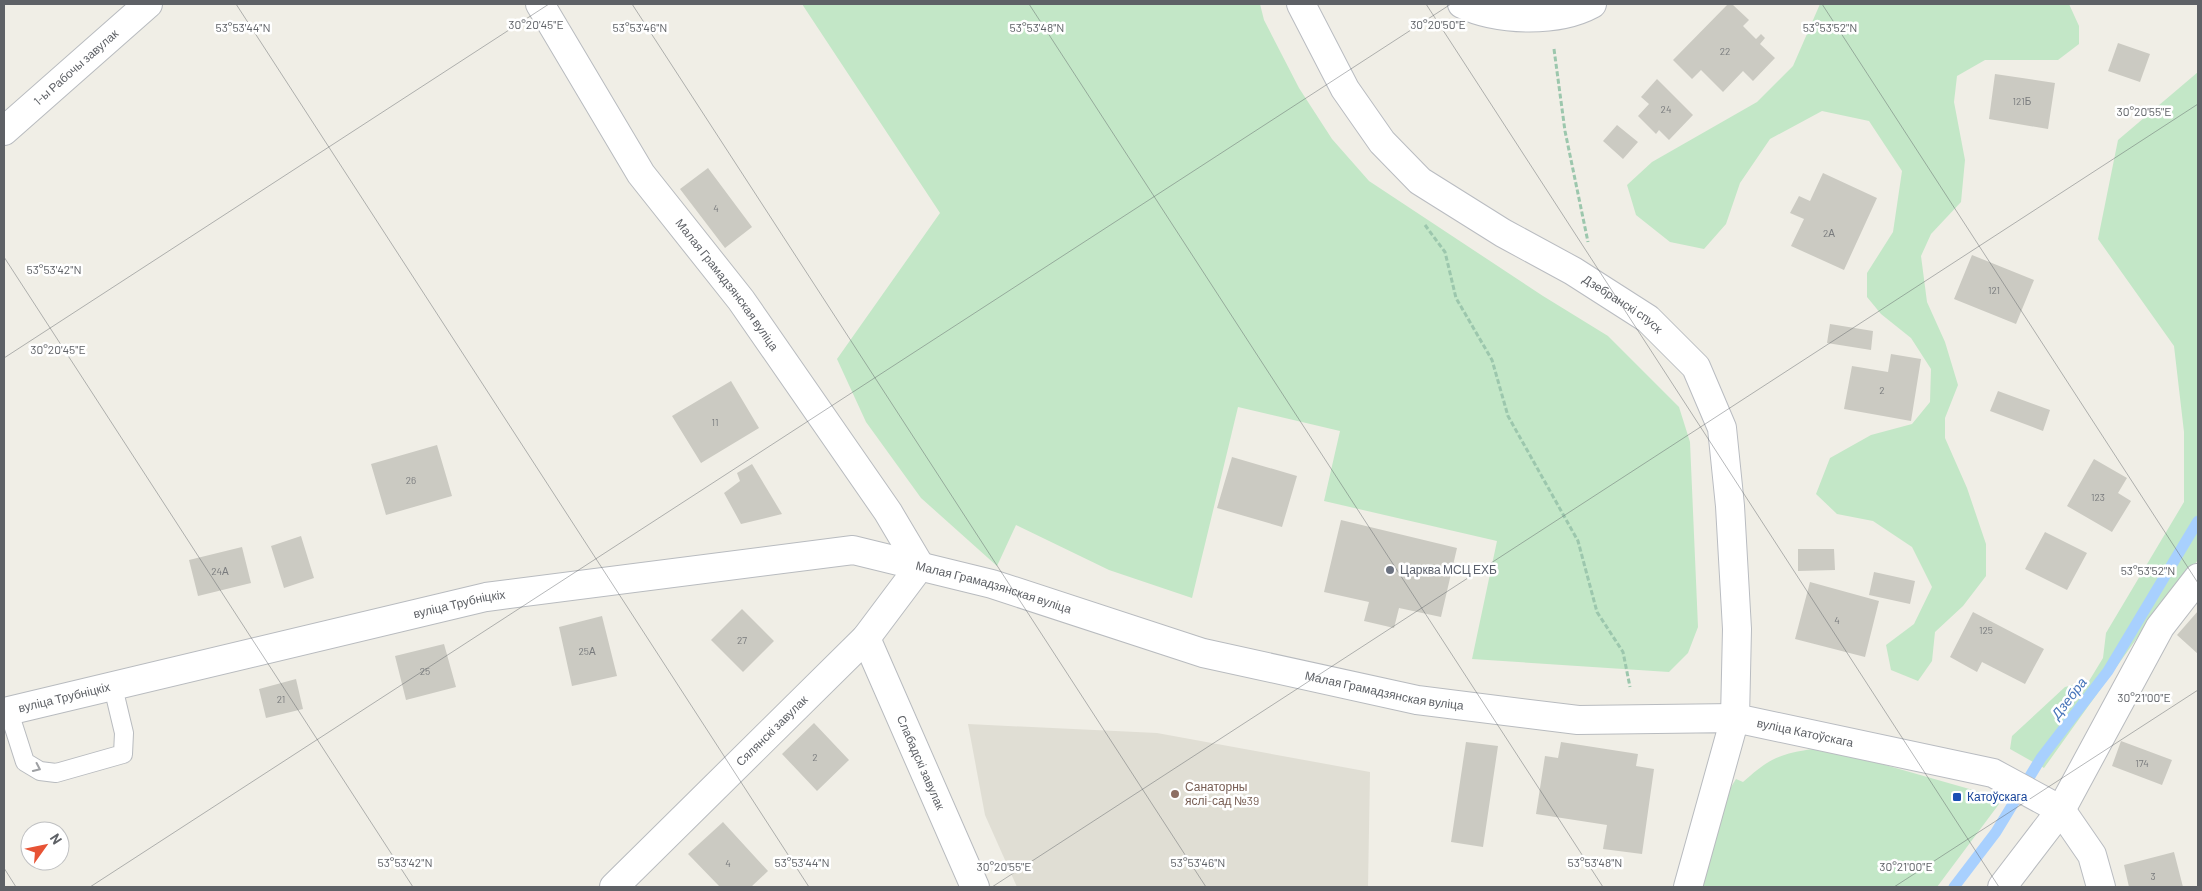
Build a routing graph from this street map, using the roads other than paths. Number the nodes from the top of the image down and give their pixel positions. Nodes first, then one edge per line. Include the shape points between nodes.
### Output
1 (148, 4) edge
2 (540, 4) edge
3 (1301, 4) edge
4 (1462, 4) edge
5 (1592, 4) edge
6 (4, 131) edge
7 (920, 566) junction
8 (2198, 578) edge
9 (866, 638) junction
10 (113, 686) junction
11 (6, 712) edge
12 (1735, 718) junction
13 (2051, 805) junction
14 (614, 887) edge
15 (975, 887) edge
16 (1688, 887) edge
17 (2002, 887) edge
18 (2101, 887) edge

1 - 6 street, 1-ы Рабочы завулак
2 - 7 street, Малая Грамадзянская вуліца via 641,174 741,300 888,512
3 - 12 street, Дзебранскі спуск via 1345,89 1382,142 1420,181 1648,319 1696,367 1722,428 1737,629
4 - 5 street via 1497,16 1550,16
7 - 9 street, Сялянскі завулак
7 - 10 street, вуліца Трубніцкіх via 853,550 486,597
7 - 12 street, Малая Грамадзянская вуліца via 992,584 1203,653 1417,700 1578,720
8 - 13 street via 2160,627
9 - 14 street, Сялянскі завулак
9 - 15 street, Слабадскі завулак
10 - 11 street, вуліца Трубніцкіх
11 -> 10 lane via 25,762 40,771 56,773 123,754 124,733
12 - 13 street, вуліца Катоўскага via 1993,772
12 - 16 street
13 - 17 street
13 - 18 street via 2092,855

